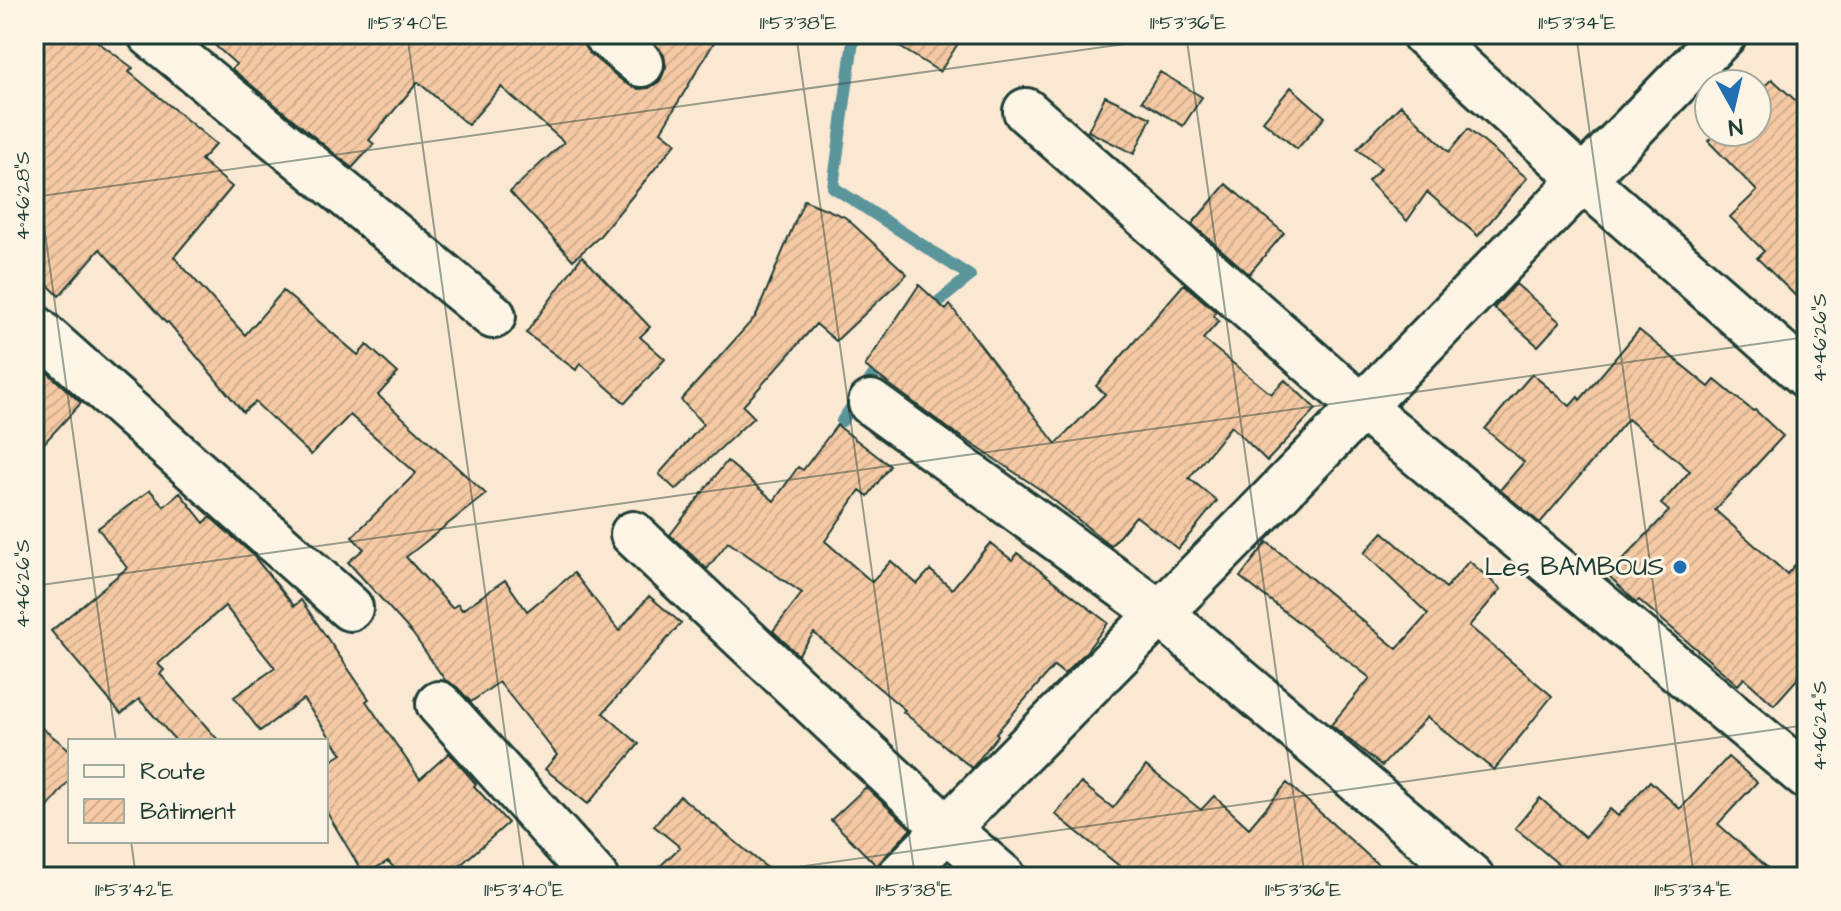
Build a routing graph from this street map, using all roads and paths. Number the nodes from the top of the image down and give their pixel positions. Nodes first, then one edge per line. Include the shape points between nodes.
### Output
1 (150, 34) edge
2 (605, 34) edge
3 (1424, 34) edge
4 (1724, 34) edge
5 (641, 64) dead end
6 (1026, 111) dead end
7 (1584, 180) junction
8 (493, 316) dead end
9 (34, 327) edge
10 (1807, 376) edge
11 (871, 403) dead end
12 (1362, 407) junction
13 (633, 534) dead end
14 (350, 608) dead end
15 (1160, 613) junction
16 (439, 704) dead end
17 (1807, 777) edge
18 (947, 829) junction
19 (595, 877) edge
20 (899, 877) edge
21 (1003, 877) edge
22 (1471, 877) edge

1 - 8 street
2 - 5 street
3 - 7 street
4 - 7 street
6 - 12 street
7 - 10 street
7 - 12 street
9 - 14 street
11 - 15 street
12 - 15 street
12 - 17 street
13 - 18 street
15 - 18 street
15 - 22 street
16 - 19 street
18 - 20 street
18 - 21 street

